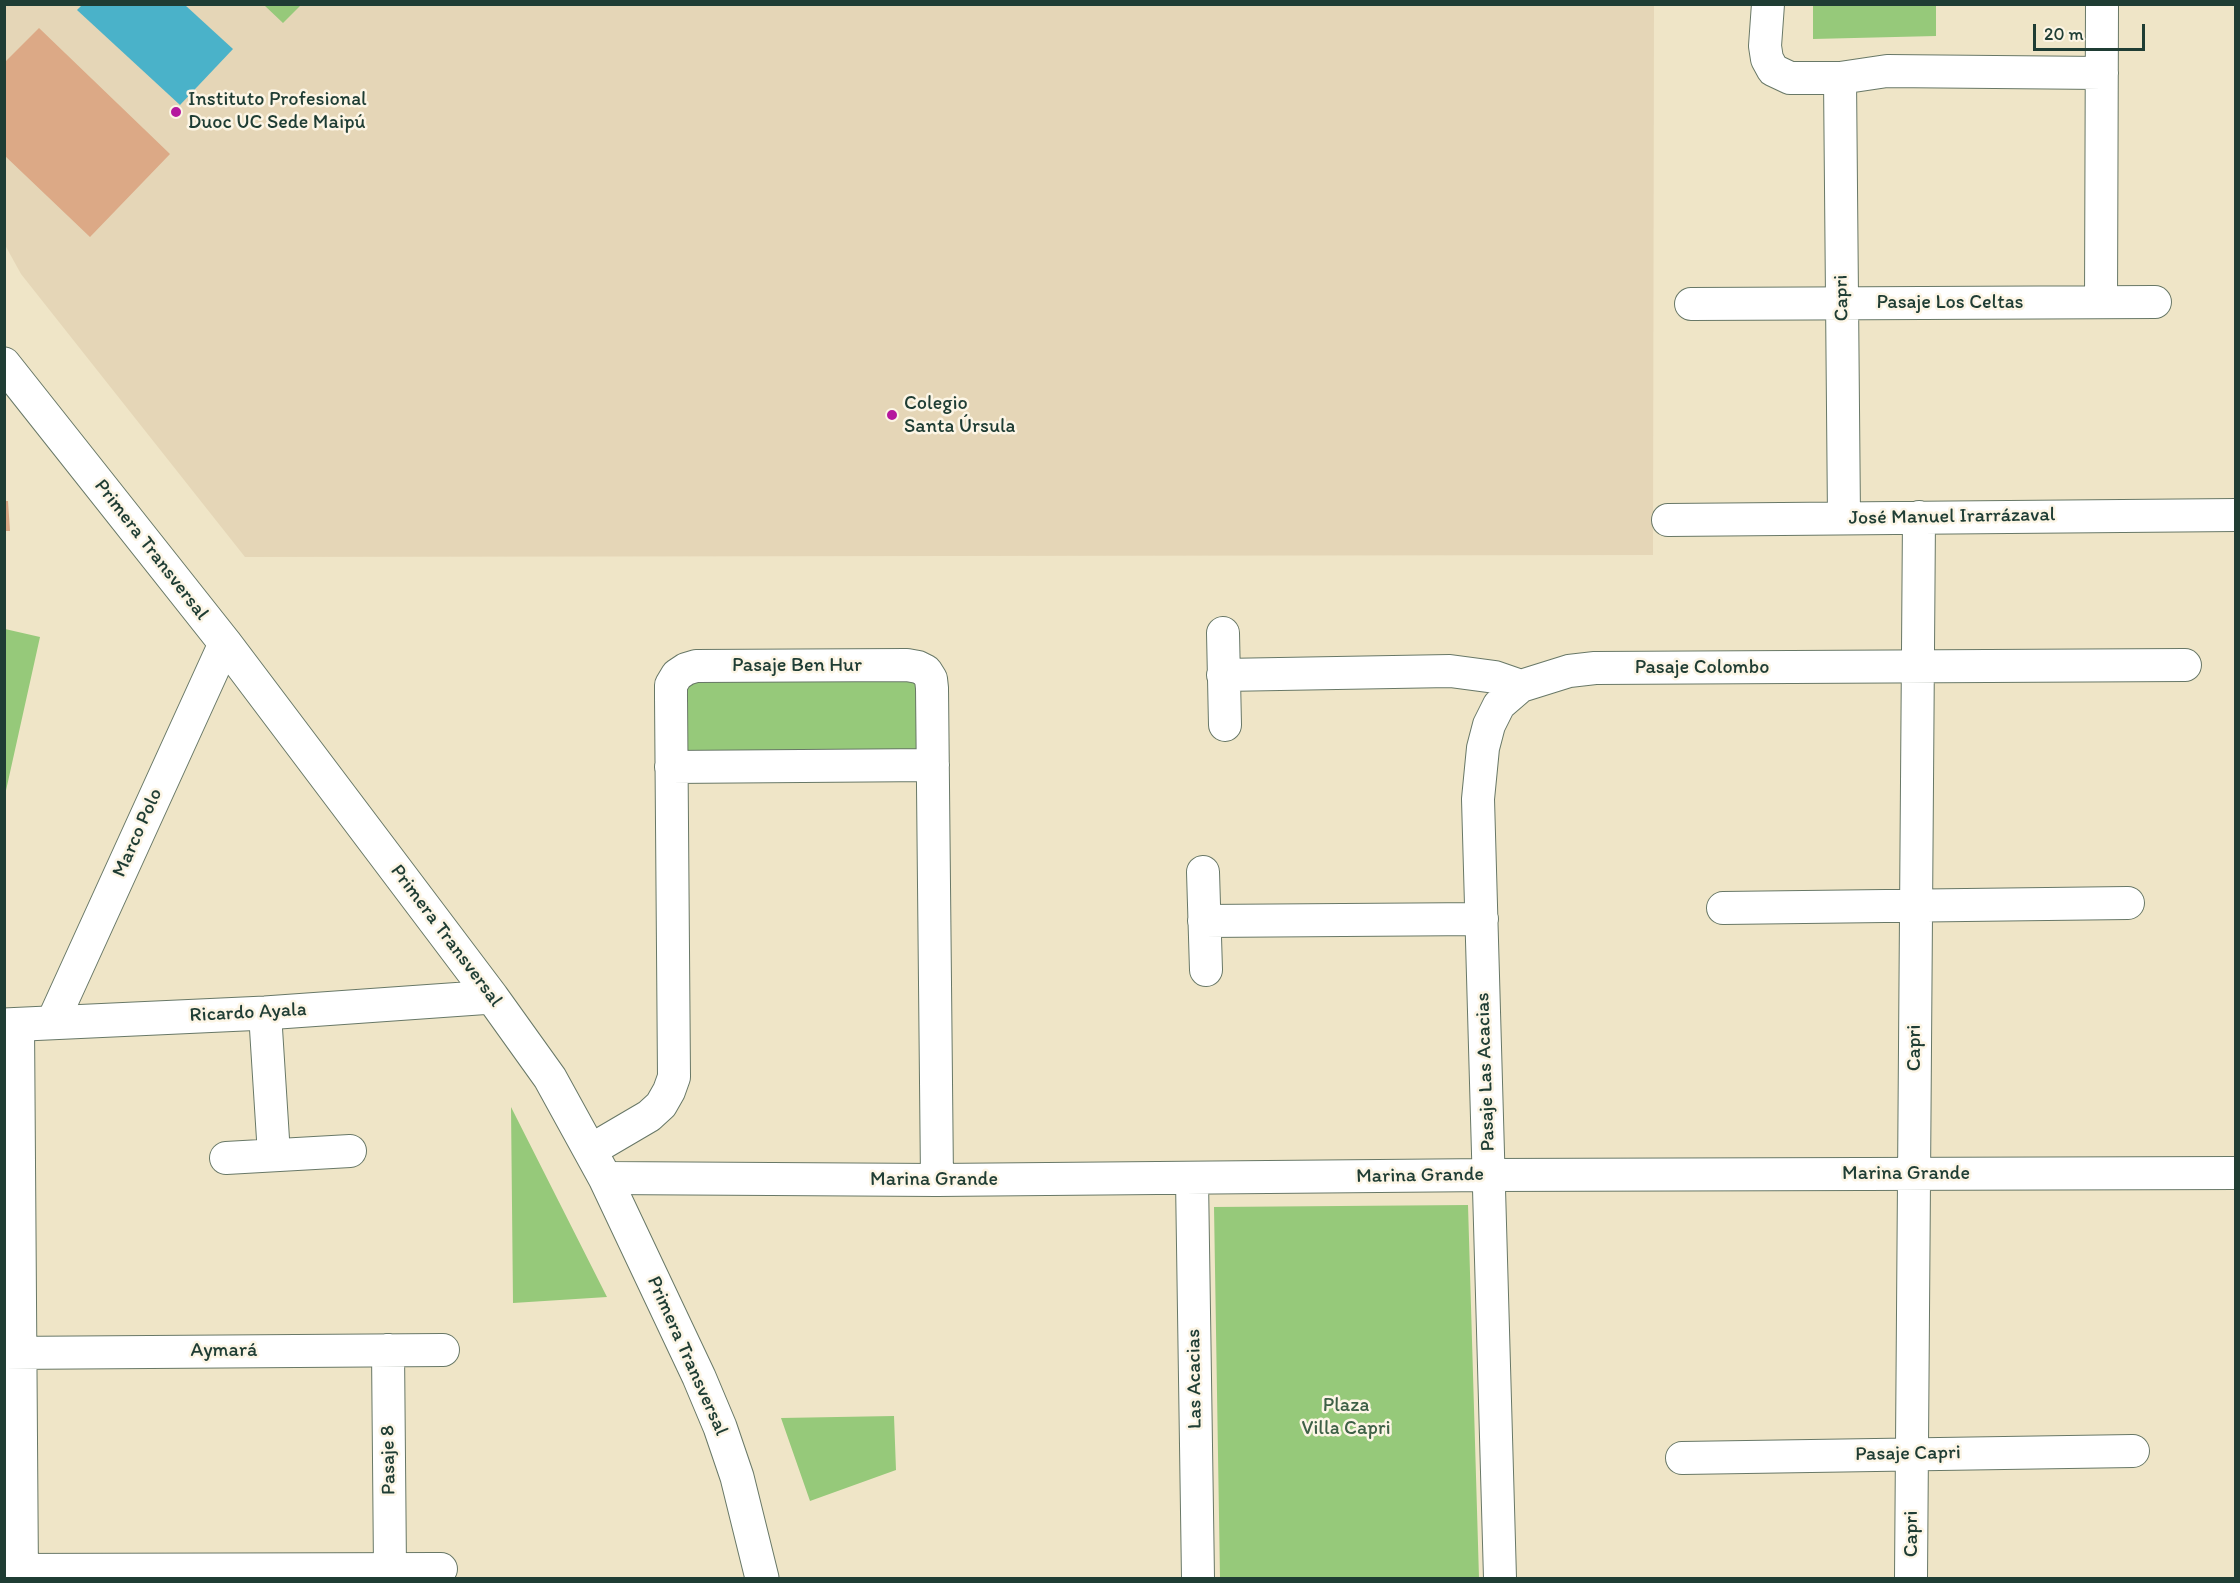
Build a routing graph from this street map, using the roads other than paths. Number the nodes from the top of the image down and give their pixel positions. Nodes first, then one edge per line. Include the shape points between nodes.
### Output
1 (1767, 4) edge
2 (2102, 4) edge
3 (2102, 73) junction
4 (1840, 78) junction
5 (2101, 302) junction
6 (2156, 302) dead end
7 (1842, 303) junction
8 (1691, 304) dead end
9 (8, 376) edge
10 (2235, 515) edge
11 (1844, 518) junction
12 (1919, 518) junction
13 (1668, 520) dead end
14 (1222, 633) dead end
15 (225, 643) junction
16 (2185, 665) dead end
17 (1918, 667) junction
18 (1223, 675) junction
19 (1521, 686) junction
20 (1225, 725) dead end
21 (933, 765) junction
22 (671, 767) junction
23 (1203, 872) dead end
24 (2128, 903) dead end
25 (1916, 906) junction
26 (1723, 908) dead end
27 (1482, 919) junction
28 (1204, 921) junction
29 (1206, 970) dead end
30 (492, 997) junction
31 (265, 1013) junction
32 (52, 1023) junction
33 (11, 1025) edge
34 (591, 1150) junction
35 (350, 1151) dead end
36 (274, 1155) junction
37 (226, 1158) dead end
38 (2235, 1173) edge
39 (1914, 1174) junction
40 (1489, 1175) junction
41 (605, 1178) junction
42 (1192, 1179) junction
43 (937, 1180) junction
44 (388, 1350) junction
45 (443, 1350) dead end
46 (13, 1353) edge
47 (2133, 1450) dead end
48 (1912, 1455) junction
49 (1682, 1458) dead end
50 (390, 1569) junction
51 (441, 1569) dead end
52 (16, 1573) edge
53 (762, 1578) edge
54 (1198, 1578) edge
55 (1500, 1578) edge
56 (1911, 1578) edge

1 - 4 street via 1765,46 1773,70 1790,78
2 - 3 street
3 - 4 street via 1887,71
3 - 5 street
4 - 7 street, Capri
5 - 6 street, Pasaje Los Celtas
5 - 7 street, Pasaje Los Celtas
7 - 8 street, Pasaje Los Celtas
7 - 11 street, Capri
9 - 15 street, Primera Transversal
10 - 12 street, José Manuel Irarrázaval
11 - 12 street, José Manuel Irarrázaval
11 - 13 street, José Manuel Irarrázaval
12 - 17 street, Capri
14 - 18 street
15 - 30 street, Primera Transversal
15 - 32 street, Marco Polo
16 - 17 street, Pasaje Colombo
17 - 19 street, Pasaje Colombo via 1595,668 1569,671
17 - 25 street, Capri
18 - 19 street via 1450,671 1495,677
18 - 20 street
19 - 27 street, Pasaje Las Acacias via 1499,705 1483,748 1478,799
21 - 22 street
21 - 22 street, Pasaje Ben Hur via 931,679 918,667 708,666 686,669 671,685
21 - 43 street, Pasaje Ben Hur
22 - 34 street, Pasaje Ben Hur via 674,1077 661,1105 649,1116
23 - 28 street
24 - 25 street
25 - 26 street
25 - 39 street, Capri
27 - 28 street
27 - 40 street, Pasaje Las Acacias
28 - 29 street
30 - 31 street, Ricardo Ayala
30 - 34 street, Primera Transversal via 550,1078
31 - 32 street, Ricardo Ayala
31 - 36 street
32 - 33 street, Ricardo Ayala
33 - 46 street
34 - 41 street, Primera Transversal
35 - 36 street
36 - 37 street
38 - 39 street, Marina Grande
39 - 40 street, Marina Grande
39 - 48 street, Capri
40 - 42 street, Marina Grande
40 - 55 street, Pasaje Las Acacias
41 - 43 street, Marina Grande
41 - 53 street, Primera Transversal via 720,1427
42 - 43 street, Marina Grande
42 - 54 street, Las Acacias
44 - 45 street, Aymará
44 - 46 street, Aymará
44 - 50 street, Pasaje 8
46 - 52 street
47 - 48 street, Pasaje Capri
48 - 49 street, Pasaje Capri
48 - 56 street, Capri
50 - 51 street
50 - 52 street

